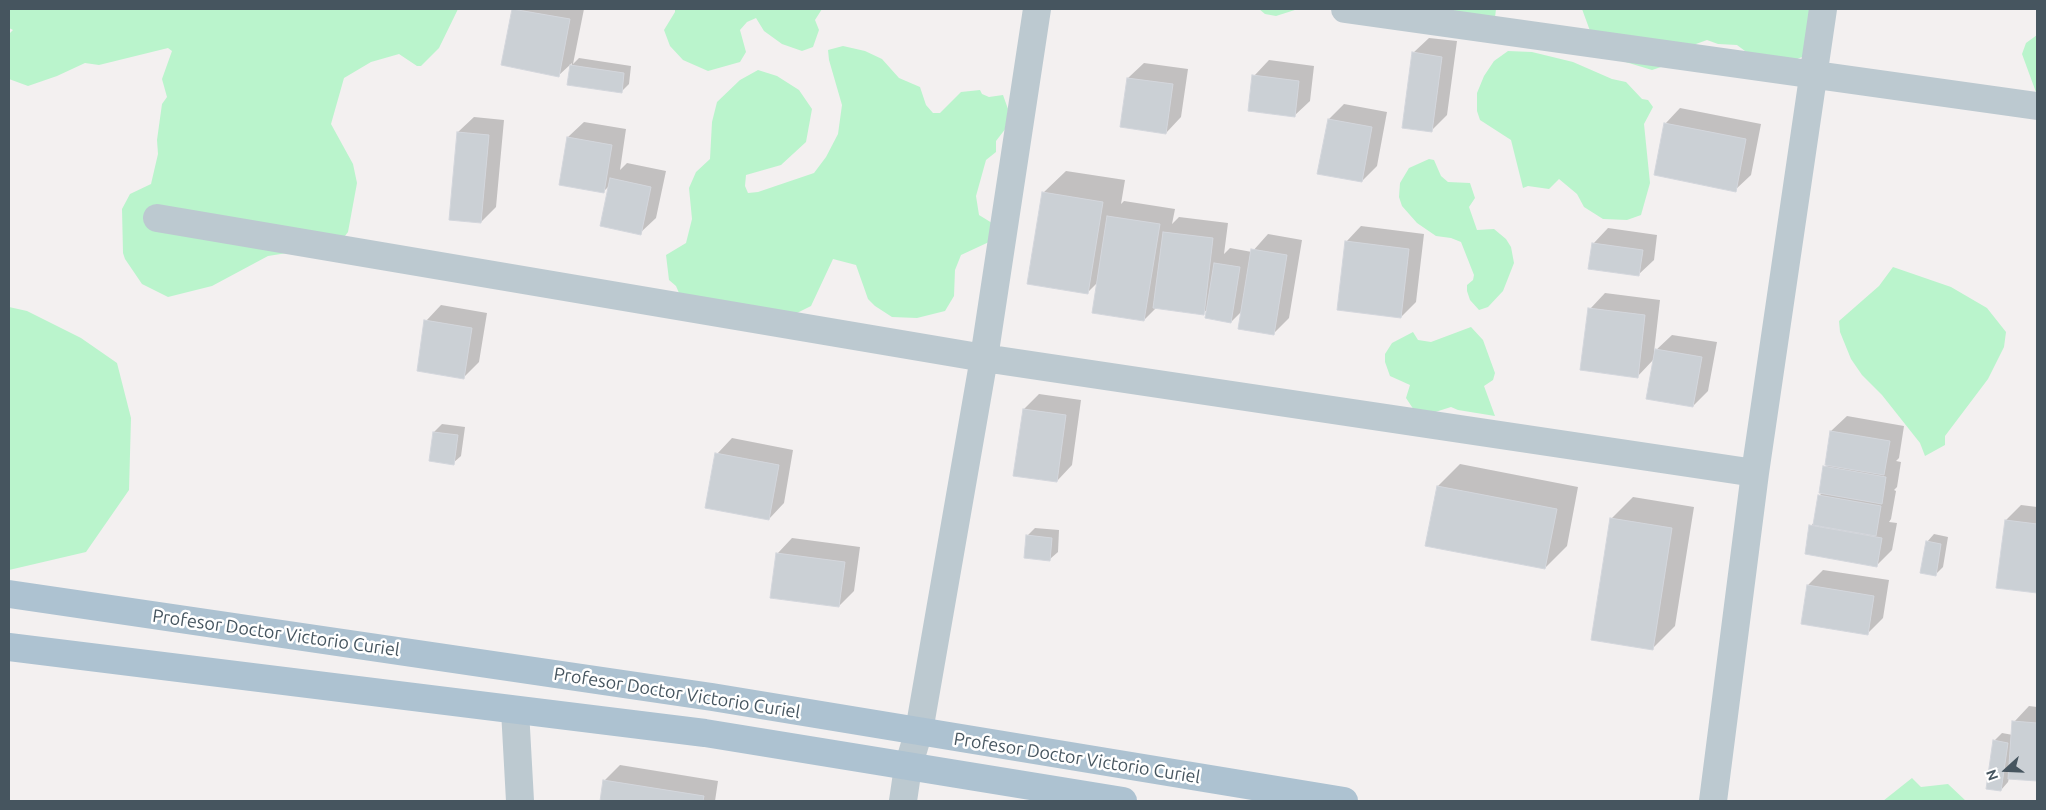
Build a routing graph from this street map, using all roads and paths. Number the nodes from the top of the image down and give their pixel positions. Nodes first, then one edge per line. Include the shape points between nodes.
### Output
1 (1037, 9) edge
2 (1345, 9) edge
3 (1823, 9) edge
4 (1813, 75) junction
5 (2037, 106) edge
6 (157, 218) dead end
7 (984, 358) junction
8 (1755, 472) junction
9 (9, 594) edge
10 (9, 646) edge
11 (515, 710) junction
12 (919, 731) junction
13 (908, 767) junction
14 (520, 801) edge
15 (903, 801) edge
16 (1123, 801) edge
17 (1344, 801) edge
18 (1713, 801) edge

1 - 7 street
2 - 4 street
3 - 4 street
4 - 5 street
4 - 8 street
6 - 7 street
7 - 8 street
7 - 12 street
8 - 18 street
9 - 12 main road, Profesor Doctor Victorio Curiel via 712,697
10 - 11 main road, Profesor Doctor Victorio Curiel
11 - 13 main road, Profesor Doctor Victorio Curiel via 705,734
11 - 14 street
12 - 13 street
12 - 17 main road, Profesor Doctor Victorio Curiel
13 - 15 street
13 - 16 main road, Profesor Doctor Victorio Curiel

